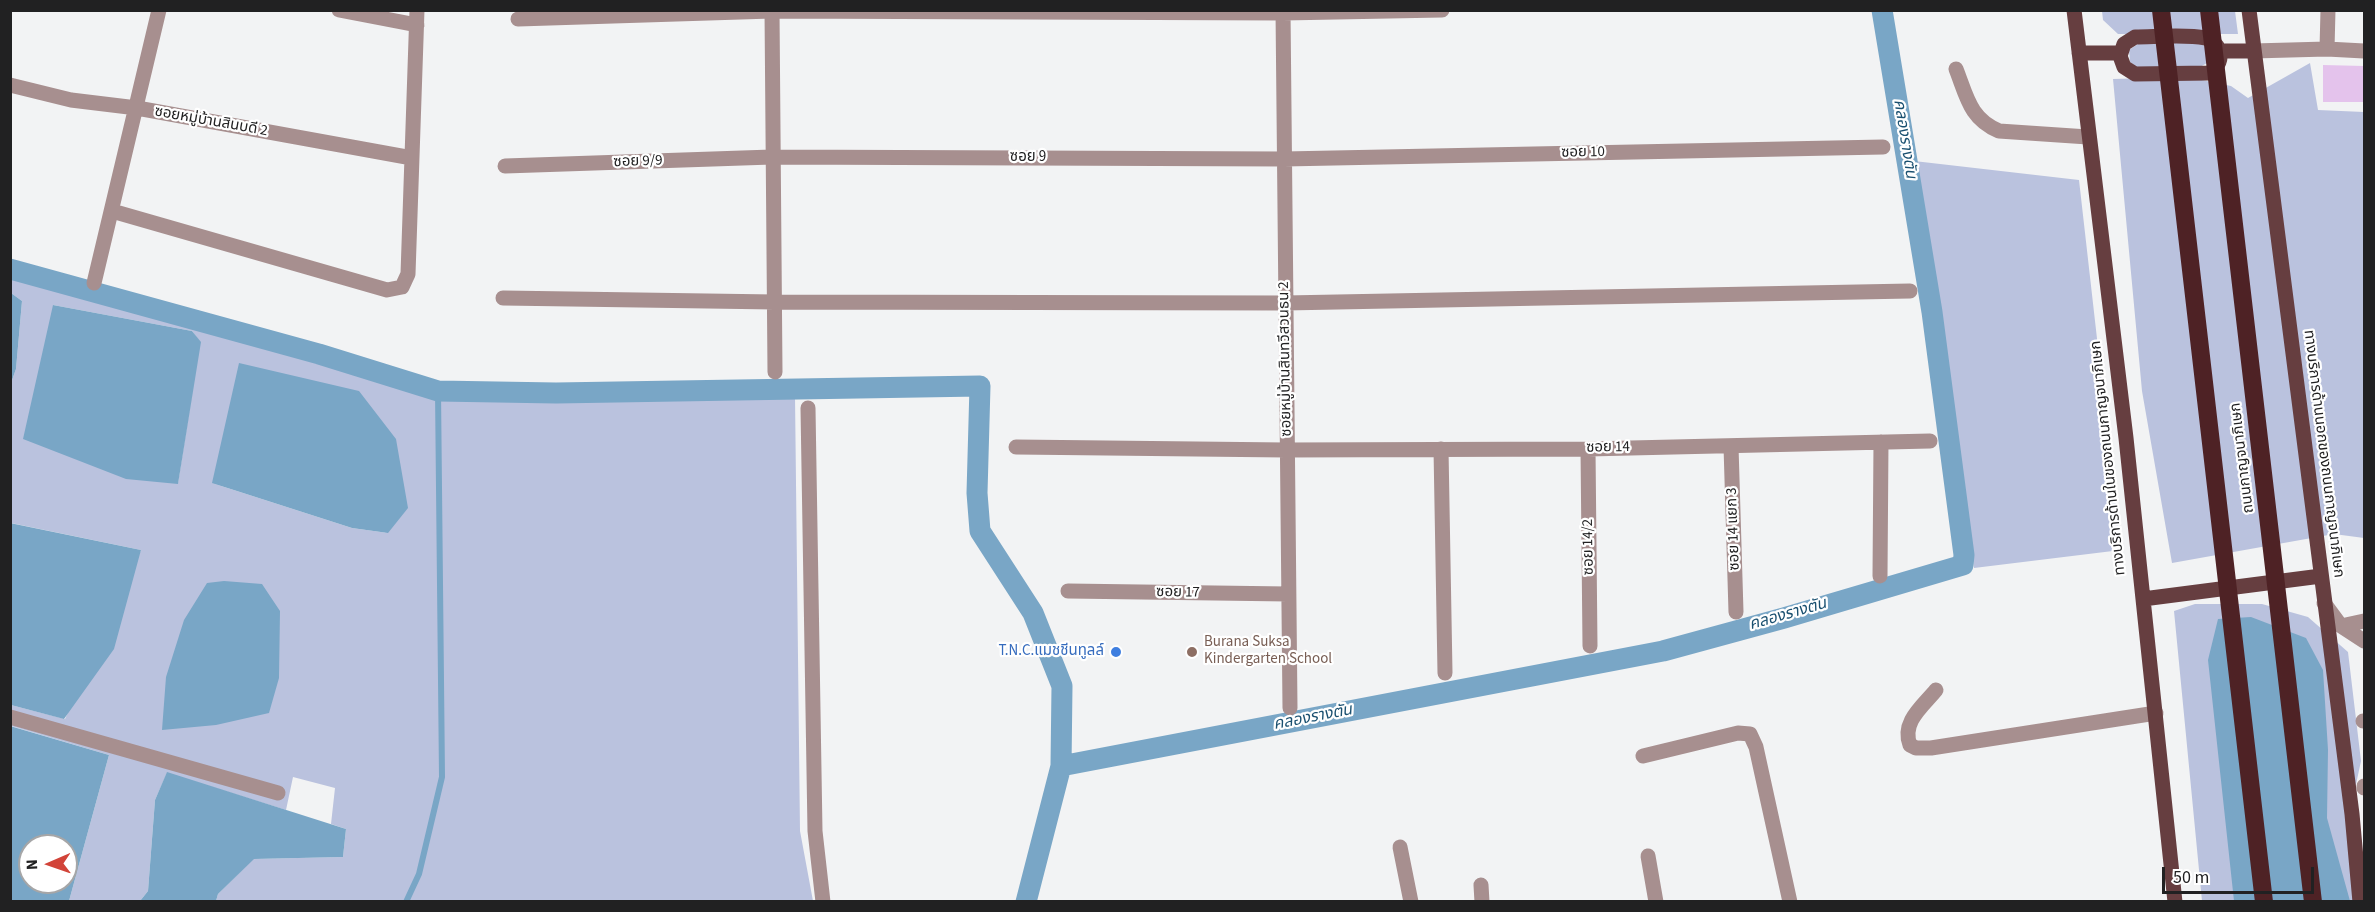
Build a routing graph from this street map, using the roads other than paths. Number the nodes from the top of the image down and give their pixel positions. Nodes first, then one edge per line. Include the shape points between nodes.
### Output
1 (159, 10) edge
2 (339, 10) edge
3 (1442, 10) edge
4 (2074, 10) edge
5 (2161, 10) edge
6 (2209, 10) edge
7 (2249, 10) edge
8 (2328, 10) edge
9 (772, 11) edge
10 (1283, 12) edge
11 (417, 18) edge
12 (519, 19) dead end
13 (2327, 49) junction
14 (2219, 51) junction
15 (2253, 51) junction
16 (2364, 51) edge
17 (2079, 53) junction
18 (2120, 53) junction
19 (1956, 69) dead end
20 (10, 85) edge
21 (137, 108) junction
22 (2088, 137) junction
23 (1883, 147) dead end
24 (772, 157) junction
25 (412, 158) junction
26 (1284, 159) junction
27 (505, 166) dead end
28 (112, 211) junction
29 (94, 282) dead end
30 (1910, 291) dead end
31 (502, 298) dead end
32 (775, 302) junction
33 (1285, 303) junction
34 (776, 372) dead end
35 (808, 408) dead end
36 (1930, 441) dead end
37 (1881, 442) junction
38 (1731, 446) junction
39 (1016, 447) dead end
40 (1441, 449) junction
41 (1588, 449) junction
42 (1286, 450) junction
43 (1880, 576) dead end
44 (2321, 576) junction
45 (1068, 591) dead end
46 (1288, 594) junction
47 (2143, 599) junction
48 (2324, 603) junction
49 (1736, 612) dead end
50 (2364, 621) edge
51 (2341, 626) junction
52 (2364, 641) edge
53 (1590, 646) dead end
54 (1445, 673) dead end
55 (1936, 690) dead end
56 (1290, 708) dead end
57 (2156, 713) junction
58 (10, 717) edge
59 (1643, 756) dead end
60 (278, 793) dead end
61 (1400, 848) dead end
62 (1648, 856) dead end
63 (1481, 885) dead end
64 (823, 902) edge
65 (1411, 902) edge
66 (1482, 902) edge
67 (1656, 902) edge
68 (1790, 902) edge
69 (2175, 902) edge
70 (2264, 902) edge
71 (2313, 902) edge
72 (2360, 902) edge

1 - 21 street
2 - 11 street
3 - 10 street
4 - 17 main road, ทางบริการด้านในของถนนกาญจนาภิเษก
5 - 70 highway, ถนนกาญจนาภิเษก, bridge
6 - 71 highway, ถนนกาญจนาภิเษก, bridge
7 - 15 main road, ทางบริการด้านนอกของถนนกาญจนาภิเษก
8 - 13 street
9 - 10 street
9 - 12 street
9 - 24 street
10 - 26 street, ซอยหมู่บ้านสินทวีสวนธน 2
11 - 25 street
13 - 15 street
13 - 16 street
14 - 15 main road
14 - 18 main road via 2215,43 2204,37 2135,37 2124,44
14 - 18 main road via 2218,65 2209,73 2134,74 2121,62
15 - 44 main road, ทางบริการด้านนอกของถนนกาญจนาภิเษก
17 - 18 main road
17 - 22 main road, ทางบริการด้านในของถนนกาญจนาภิเษก
19 - 22 street via 1973,111 1989,127
20 - 21 street, ซอยหมู่บ้านสินบดี 2 via 70,100
21 - 25 street, ซอยหมู่บ้านสินบดี 2
21 - 28 street
22 - 47 main road, ทางบริการด้านในของถนนกาญจนาภิเษก
23 - 26 street, ซอย 10
24 - 26 street, ซอย 9
24 - 27 street, ซอย 9/9
24 - 32 street
25 - 28 street via 408,274 402,287 387,290
26 - 33 street, ซอยหมู่บ้านสินทวีสวนธน 2
28 - 29 street
30 - 33 street
31 - 32 street
32 - 33 street
32 - 34 street
33 - 42 street, ซอยหมู่บ้านสินทวีสวนธน 2
35 - 64 street via 815,831
36 - 37 street, ซอย 14
37 - 38 street, ซอย 14
37 - 43 street
38 - 41 street, ซอย 14
38 - 49 street, ซอย 14 แยก 3
39 - 42 street, ซอย 14
40 - 41 street, ซอย 14
40 - 42 street, ซอย 14
40 - 54 street
41 - 53 street, ซอย 14/2
42 - 46 street, ซอยหมู่บ้านสินทวีสวนธน 2
44 - 47 main road
44 - 48 main road, ทางบริการด้านนอกของถนนกาญจนาภิเษก
45 - 46 street, ซอย 17
46 - 56 street, ซอยหมู่บ้านสินทวีสวนธน 2
47 - 57 main road, ทางบริการด้านในของถนนกาญจนาภิเษก
48 - 51 street
48 - 72 main road, ทางบริการด้านนอกของถนนกาญจนาภิเษก
50 - 51 street
51 - 52 street
55 - 57 street via 1909,722 1907,738 1916,748
57 - 69 main road, ทางบริการด้านในของถนนกาญจนาภิเษก
58 - 60 street
59 - 68 street via 1738,733 1750,734
61 - 65 street
62 - 67 street
63 - 66 street

